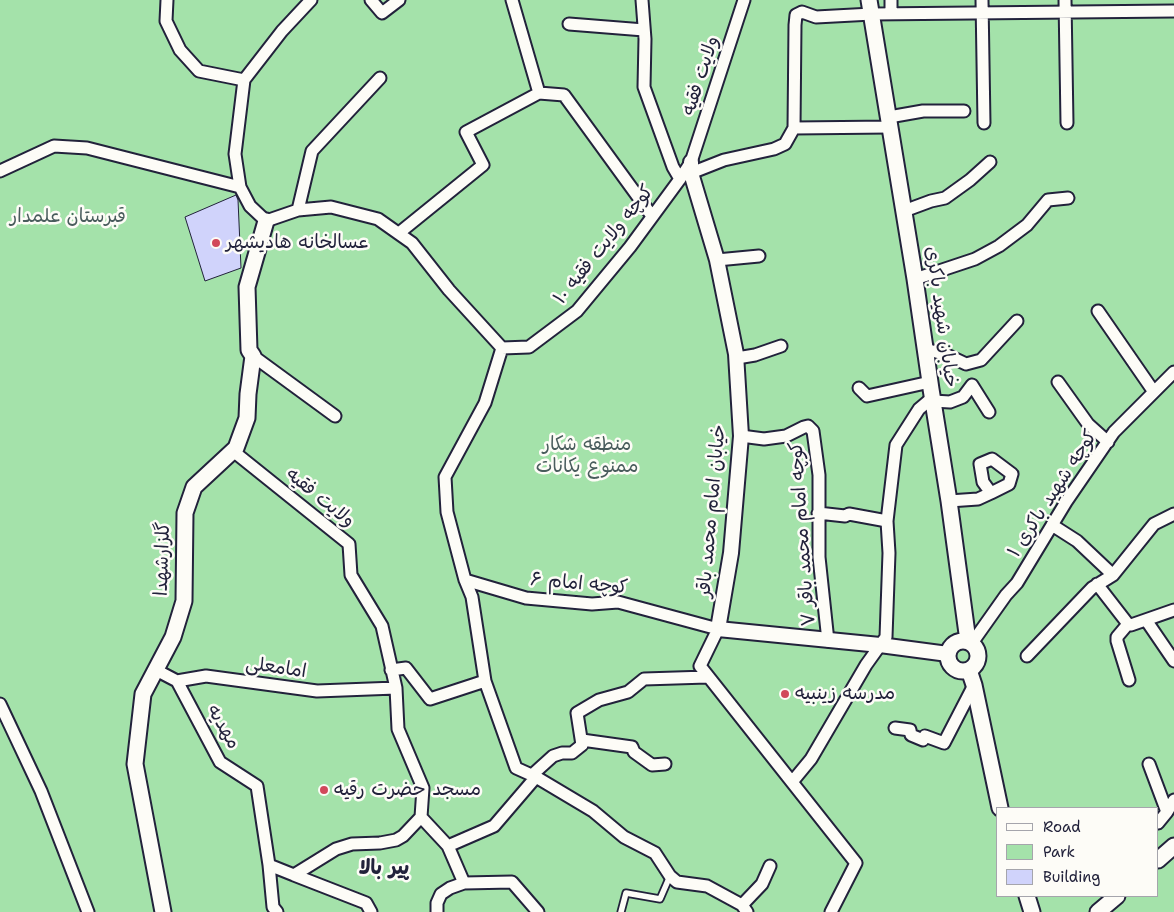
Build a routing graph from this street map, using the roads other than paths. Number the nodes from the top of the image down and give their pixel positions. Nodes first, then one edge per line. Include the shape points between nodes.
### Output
1 (167, 0) edge
2 (311, 0) edge
3 (371, 0) edge
4 (399, 0) edge
5 (512, 0) edge
6 (642, 0) edge
7 (744, 0) edge
8 (891, 0) edge
9 (982, 0) edge
10 (1065, 6) edge
11 (1114, 6) edge
12 (871, 7) edge
13 (1174, 10) edge
14 (982, 13) junction
15 (891, 14) junction
16 (569, 24) dead end
17 (644, 30) junction
18 (380, 78) dead end
19 (244, 80) junction
20 (539, 93) junction
21 (964, 111) dead end
22 (890, 122) junction
23 (984, 123) dead end
24 (1067, 123) dead end
25 (794, 128) junction
26 (990, 162) dead end
27 (0, 171) edge
28 (688, 171) junction
29 (240, 187) junction
30 (1068, 198) dead end
31 (298, 210) junction
32 (904, 211) junction
33 (652, 216) junction
34 (266, 221) junction
35 (398, 234) junction
36 (759, 256) dead end
37 (717, 260) junction
38 (915, 279) junction
39 (1098, 311) dead end
40 (1017, 321) dead end
41 (781, 346) dead end
42 (502, 348) junction
43 (925, 349) junction
44 (253, 356) junction
45 (737, 358) junction
46 (1174, 372) edge
47 (930, 382) junction
48 (1058, 382) dead end
49 (859, 388) dead end
50 (1154, 392) junction
51 (932, 399) junction
52 (990, 412) dead end
53 (335, 416) dead end
54 (741, 436) junction
55 (1108, 442) junction
56 (233, 451) junction
57 (991, 493) dead end
58 (949, 501) junction
59 (818, 513) junction
60 (1174, 514) edge
61 (887, 521) junction
62 (1052, 526) junction
63 (1112, 575) junction
64 (465, 580) junction
65 (1097, 584) junction
66 (1174, 610) edge
67 (1146, 620) junction
68 (1128, 624) junction
69 (718, 629) junction
70 (828, 641) junction
71 (970, 642) junction
72 (880, 645) junction
73 (948, 654) junction
74 (1027, 656) dead end
75 (1174, 661) edge
76 (156, 670) junction
77 (391, 670) junction
78 (968, 670) junction
79 (707, 677) junction
80 (1129, 680) dead end
81 (177, 681) junction
82 (485, 681) junction
83 (974, 685) junction
84 (396, 688) junction
85 (0, 704) edge
86 (895, 728) dead end
87 (582, 740) junction
88 (665, 764) dead end
89 (1149, 764) dead end
90 (534, 776) junction
91 (792, 782) junction
92 (1174, 800) edge
93 (1000, 807) edge
94 (1167, 812) junction
95 (421, 817) junction
96 (1159, 822) edge
97 (448, 846) junction
98 (1174, 846) edge
99 (1159, 859) edge
100 (269, 865) junction
101 (770, 866) dead end
102 (294, 875) junction
103 (670, 876) junction
104 (464, 883) junction
105 (1027, 897) edge
106 (1116, 897) edge
107 (745, 909) edge
108 (88, 912) edge
109 (163, 912) edge
110 (277, 912) edge
111 (371, 912) edge
112 (436, 912) edge
113 (538, 912) edge
114 (621, 912) edge
115 (831, 912) edge
116 (1032, 912) edge
117 (1098, 912) edge

1 - 19 street via 166,20 180,50 199,71
2 - 19 street
3 - 4 street via 382,13
5 - 20 street
6 - 17 street
7 - 28 street, ولایت فقیه
8 - 15 street
9 - 14 street
10 - 11 street
10 - 14 street
10 - 24 street
11 - 13 street
12 - 15 street
12 - 22 main road, خیابان شهید باکری
12 - 25 street via 816,17 802,12 796,15
14 - 15 street
14 - 23 street
16 - 17 street
17 - 28 street via 644,87 673,167
18 - 31 street via 312,151
19 - 29 street via 235,154
20 - 33 street via 564,95
20 - 35 street via 466,132 483,165
21 - 22 street via 923,112
22 - 25 street
22 - 32 main road, خیابان شهید باکری
25 - 28 street via 785,144 774,149
26 - 32 street via 945,198
27 - 29 street via 54,146 87,148
28 - 33 street, کوچه ولایت فقیه ۱۰
28 - 37 street, خیابان امام محمد باقر
29 - 34 street via 250,206
30 - 38 street via 1048,200 1027,225 975,259
31 - 34 street
31 - 35 street via 331,208 378,218
32 - 38 main road, خیابان شهید باکری
33 - 42 street, کوچه ولایت فقیه ۱۰ via 577,311 529,347
34 - 44 main road, گلزارشهدا via 247,287 249,350
35 - 42 street via 412,243
36 - 37 street
37 - 45 street, خیابان امام محمد باقر
38 - 43 main road, خیابان شهید باکری
39 - 50 street
40 - 43 street via 981,360 966,364 947,354
41 - 45 street
42 - 64 street via 484,403 445,478 447,512
43 - 47 main road, خیابان شهید باکری
44 - 53 street
44 - 56 main road, گلزارشهدا via 247,418
45 - 54 street, خیابان امام محمد باقر
46 - 50 street, کوچه شهید باکری ۱
47 - 49 street via 867,396
47 - 51 main road, خیابان شهید باکری
48 - 55 street via 1088,424
50 - 55 street, کوچه شهید باکری ۱
51 - 52 street via 950,402 963,398 972,385
51 - 58 main road, خیابان شهید باکری
51 - 61 street via 919,409 896,445
54 - 59 street, کوچه امام محمد باقر ۷ via 764,439 786,436 808,426 813,431 819,475
54 - 69 street, خیابان امام محمد باقر via 731,553
55 - 62 street, کوچه شهید باکری ۱
56 - 76 main road, گلزارشهدا via 194,487 185,513 184,601 173,637
56 - 77 street, ولایت فقیه via 349,544 351,575 382,626
57 - 58 street via 978,499
58 - 71 main road, خیابان شهید باکری
59 - 61 street via 849,514
59 - 70 street, کوچه امام محمد باقر ۷
60 - 63 street via 1154,524
61 - 72 street via 887,623 886,636
62 - 63 street via 1077,541
62 - 71 street, کوچه شهید باکری ۱ via 1017,583
63 - 65 street
64 - 69 street, کوچه امام ۶ via 526,598 592,604 618,602
64 - 82 street via 472,597
65 - 68 street
65 - 74 street
66 - 67 street
67 - 68 street
67 - 75 street
68 - 80 street via 1117,641
69 - 70 street
69 - 79 street via 700,666
70 - 72 street
71 - 73 main road via 961,640 955,643
71 - 78 main road via 977,650 978,658
72 - 73 street
72 - 91 street via 810,759
73 - 78 main road via 956,669
76 - 81 street
76 - 109 main road, گلزارشهدا via 143,694 135,764
77 - 82 street via 406,668 430,699
77 - 84 street, ولایت فقیه
78 - 83 main road
79 - 87 street via 644,678 628,692 599,700 577,713
79 - 91 street
81 - 84 street, امامعلی via 206,676 317,691
81 - 100 street, مهدیه via 220,762 257,786
82 - 90 street via 516,768
83 - 86 street via 944,743 925,736 923,740 911,735 910,730
83 - 93 main road
84 - 95 street, ولایت فقیه via 398,729 423,788
85 - 108 street via 41,791
87 - 88 street via 632,747 634,752 652,764
87 - 90 street via 582,745 572,753 562,752 553,756
89 - 94 street
90 - 97 street via 494,826
90 - 103 street via 594,811 624,837 655,854
91 - 115 street via 856,863
92 - 94 street
94 - 96 street
95 - 97 street
95 - 102 street via 396,840 380,844 352,844 336,849
97 - 104 street
98 - 99 main road
100 - 102 street
100 - 110 street, مهدیه via 273,907
101 - 107 street
102 - 111 street via 366,903
103 - 107 street via 677,882 707,886
103 - 114 lane via 660,898 626,893
104 - 112 street via 441,894 436,902
104 - 113 street via 512,882
105 - 116 main road
106 - 117 main road

